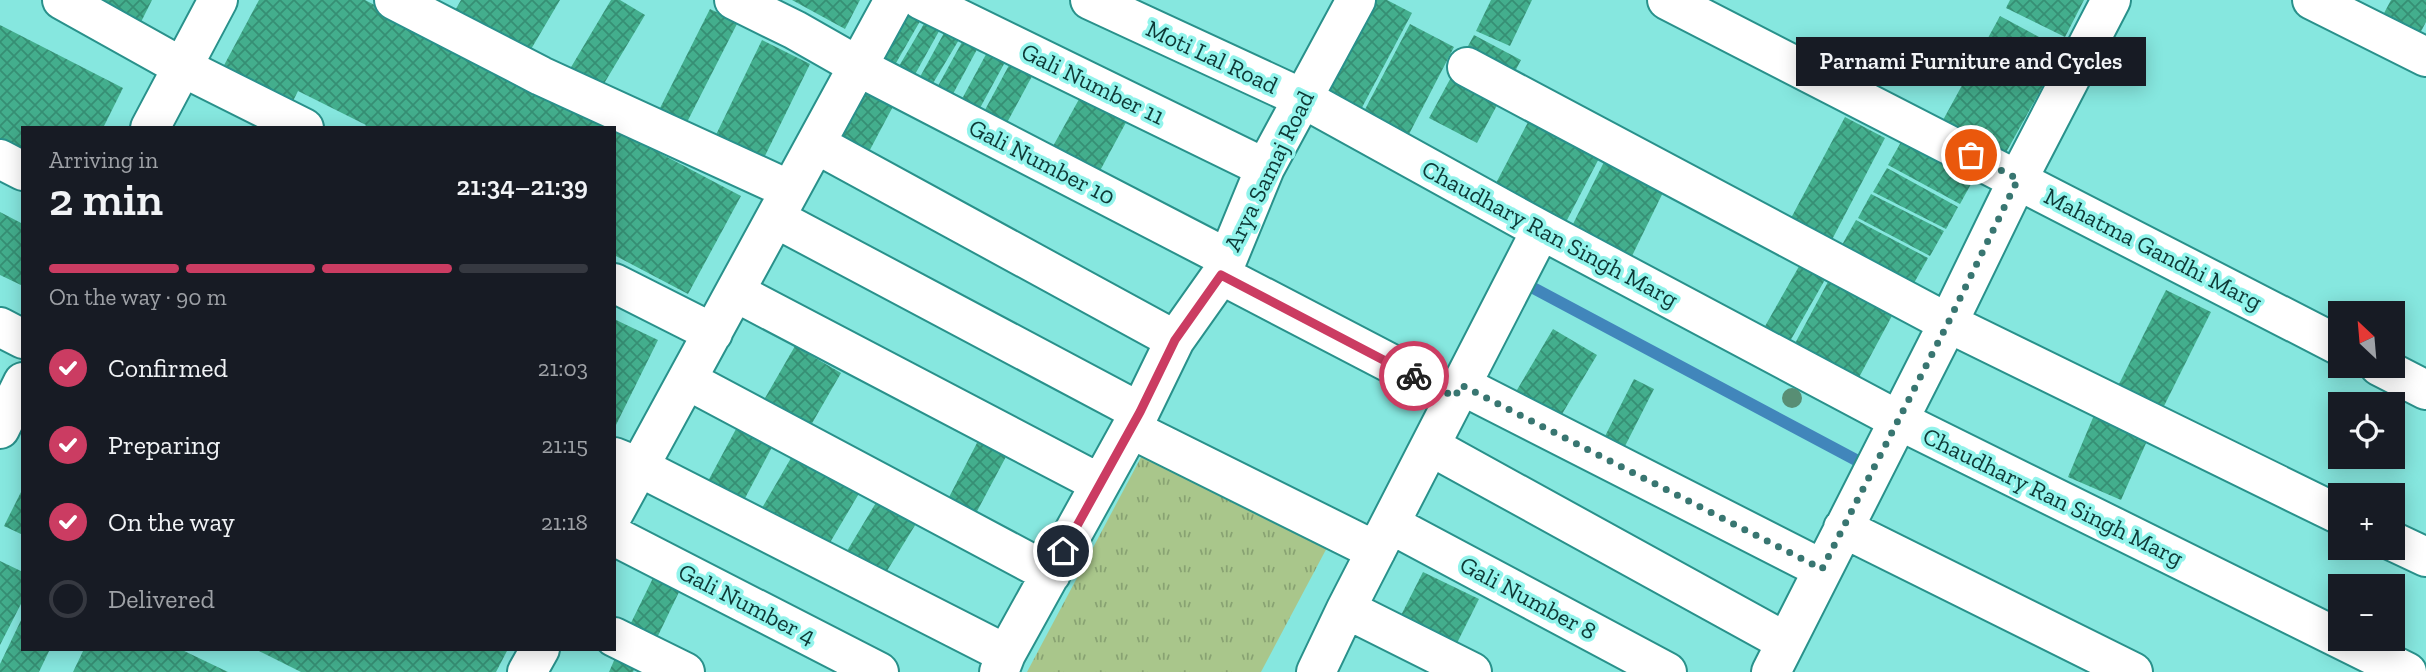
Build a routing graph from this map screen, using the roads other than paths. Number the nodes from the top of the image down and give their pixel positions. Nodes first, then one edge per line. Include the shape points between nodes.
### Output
1 (62, 0) edge
2 (218, 0) edge
3 (394, 0) edge
4 (734, 0) edge
5 (894, 0) edge
6 (921, 0) edge
7 (1090, 0) edge
8 (1356, 0) edge
9 (1667, 0) edge
10 (2111, 0) edge
11 (2312, 0) edge
12 (2426, 57) edge
13 (858, 66) junction
14 (182, 67) junction
15 (1467, 67) dead end
16 (1304, 99) junction
17 (151, 126) edge
18 (300, 126) edge
19 (816, 144) junction
20 (1406, 156) joint
21 (0, 159) edge
22 (1265, 168) junction
23 (21, 170) edge
24 (2018, 179) junction
25 (783, 204) junction
26 (1541, 230) junction
27 (1224, 266) junction
28 (616, 284) edge
29 (735, 292) junction
30 (1948, 323) junction
31 (0, 327) edge
32 (713, 333) junction
33 (21, 338) edge
34 (1175, 340) junction
35 (2328, 340) edge
36 (2402, 378) edge
37 (687, 380) junction
38 (21, 386) edge
39 (2426, 390) edge
40 (1458, 391) junction
41 (1898, 420) junction
42 (1135, 421) junction
43 (0, 429) edge
44 (1430, 446) junction
45 (627, 462) edge
46 (1099, 483) junction
47 (616, 505) edge
48 (2328, 509) edge
49 (1843, 528) junction
50 (616, 537) edge
51 (1383, 537) junction
52 (2405, 547) edge
53 (2426, 557) edge
54 (1822, 569) junction
55 (1051, 574) junction
56 (1346, 609) junction
57 (616, 638) edge
58 (539, 651) edge
59 (1779, 657) edge
60 (1002, 663) edge
61 (527, 672) edge
62 (685, 672) edge
63 (879, 672) edge
64 (1316, 672) edge
65 (1472, 672) edge
66 (1667, 672) edge
67 (2133, 672) edge
68 (2407, 672) edge

1 - 14 street
2 - 14 street
3 - 25 street, Gali Number 8
4 - 13 street, Gali Number 10
5 - 13 street
6 - 22 street, Gali Number 11
7 - 16 street, Moti Lal Road
8 - 16 street, Arya Samaj Road
9 - 24 street, Mahatma Gandhi Marg
10 - 24 street
11 - 12 street
13 - 19 street
13 - 27 street, Gali Number 10
14 - 17 street
14 - 18 street
15 - 30 street
16 - 20 street, Moti Lal Road
16 - 22 street, Arya Samaj Road
19 - 25 street
19 - 34 street
20 - 26 street, Chaudhary Ran Singh Marg
21 - 23 street
22 - 27 street, Arya Samaj Road
24 - 30 street
24 - 35 street, Mahatma Gandhi Marg
25 - 29 street
25 - 42 street, Gali Number 8
26 - 40 street
26 - 41 street, Chaudhary Ran Singh Marg
27 - 34 street, Arya Samaj Road
27 - 40 street, Gali Number 10
28 - 32 street
29 - 32 street
29 - 46 street
30 - 41 street
30 - 48 street
31 - 33 street
32 - 37 street
34 - 42 street, Arya Samaj Road
36 - 39 street
37 - 45 street
37 - 55 street
38 - 43 street
40 - 44 street
40 - 54 street, Gali Number 10
41 - 49 street
41 - 68 street, Chaudhary Ran Singh Marg
42 - 46 street, Arya Samaj Road
42 - 51 street, Gali Number 8
44 - 51 street
44 - 59 street
45 - 47 street
45 - 60 street
46 - 55 street, Arya Samaj Road
49 - 54 street
49 - 67 street
50 - 63 street, Gali Number 4
51 - 56 street
51 - 66 street, Gali Number 8
52 - 53 street
54 - 59 street
55 - 60 street, Arya Samaj Road
56 - 64 street
56 - 65 street
57 - 62 street
58 - 61 street

